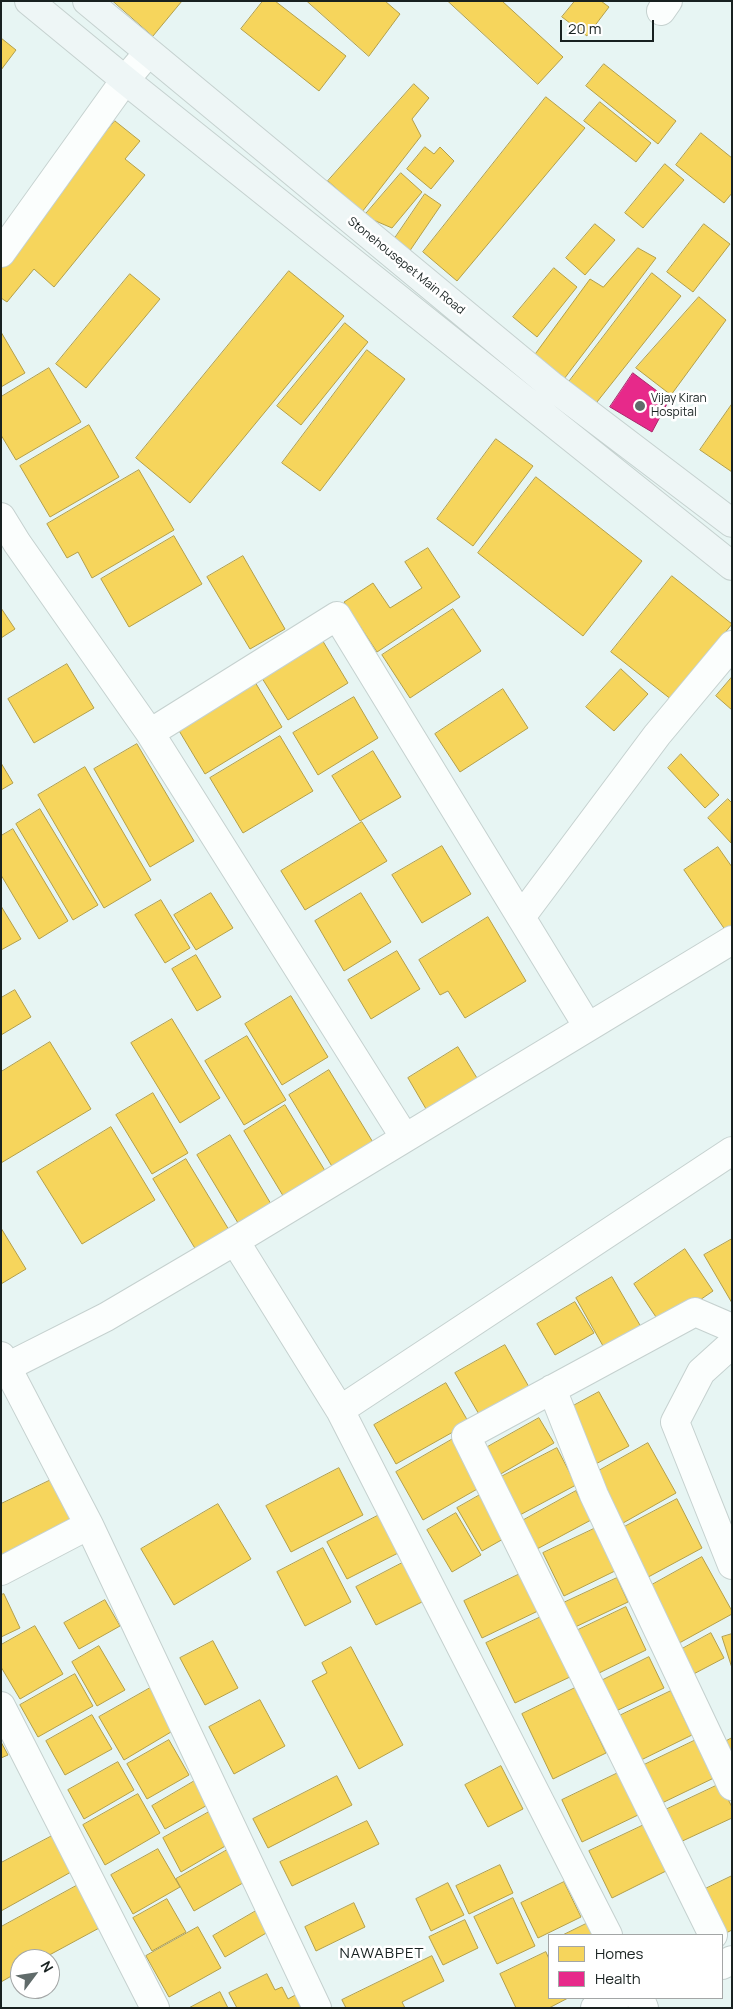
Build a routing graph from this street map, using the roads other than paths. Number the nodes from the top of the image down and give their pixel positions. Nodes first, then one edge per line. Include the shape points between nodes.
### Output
1 (29, 1) edge
2 (87, 1) edge
3 (148, 53) junction
4 (125, 80) junction
5 (1, 254) edge
6 (1, 517) edge
7 (726, 519) edge
8 (700, 542) junction
9 (732, 566) edge
10 (732, 645) edge
11 (150, 733) junction
12 (521, 917) junction
13 (732, 940) edge
14 (588, 1027) junction
15 (405, 1138) junction
16 (732, 1151) edge
17 (235, 1241) junction
18 (732, 1328) edge
19 (732, 1344) edge
20 (4, 1365) edge
21 (552, 1389) junction
22 (340, 1410) junction
23 (89, 1525) junction
24 (732, 1565) edge
25 (1, 1571) edge
26 (1, 1706) edge
27 (732, 1786) edge
28 (607, 1934) edge
29 (713, 1934) edge
30 (616, 1999) edge
31 (155, 2008) edge
32 (317, 2008) edge
33 (595, 2008) edge

1 - 4 main road
2 - 3 main road, Stonehousepet Main Road
3 - 4 street
3 - 7 main road, Stonehousepet Main Road via 553,388
4 - 5 street
4 - 8 main road
6 - 11 street
7 - 8 main road
8 - 9 main road
10 - 12 street via 657,735
11 - 12 street via 336,616
11 - 15 street
12 - 14 street
13 - 14 street
14 - 15 street
15 - 17 street
16 - 22 street
17 - 20 street via 106,1317
17 - 22 street
18 - 21 street via 695,1312
19 - 24 street via 701,1372 675,1422
20 - 23 street
21 - 27 street via 594,1495
21 - 29 street via 466,1436
22 - 28 street
23 - 25 street
23 - 32 street
26 - 31 street
30 - 33 street

